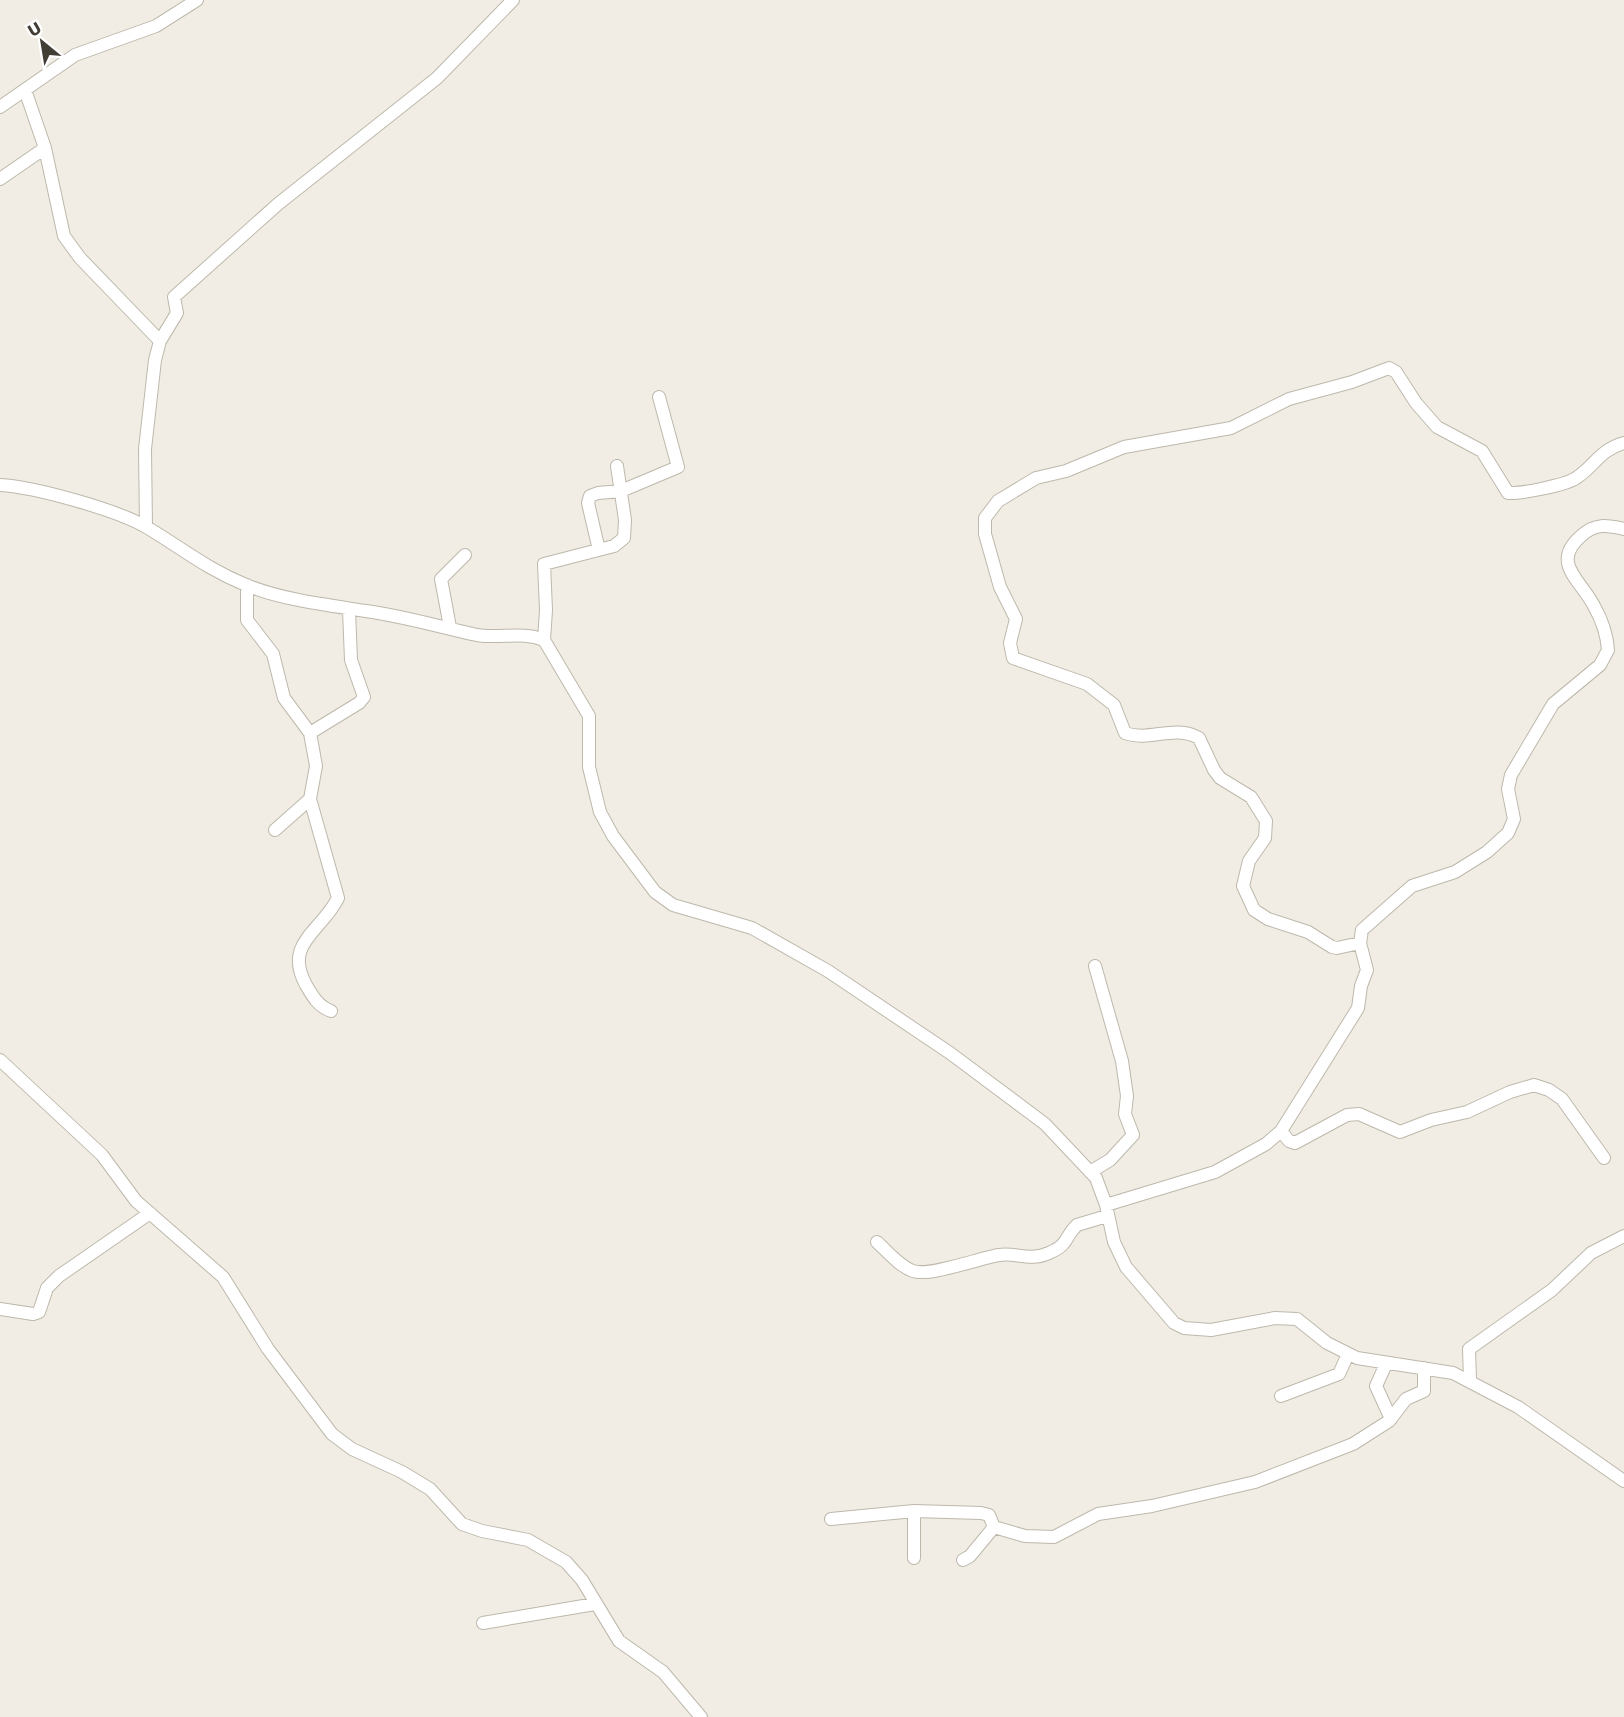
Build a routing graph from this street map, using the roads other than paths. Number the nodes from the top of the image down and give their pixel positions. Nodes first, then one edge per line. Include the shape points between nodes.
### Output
1 (197, 0) edge
2 (513, 0) edge
3 (25, 90) junction
4 (0, 107) edge
5 (45, 148) junction
6 (0, 179) edge
7 (160, 341) junction
8 (659, 397) dead end
9 (1624, 443) edge
10 (617, 466) dead end
11 (0, 485) edge
12 (621, 491) junction
13 (146, 527) junction
14 (1624, 529) edge
15 (599, 550) junction
16 (465, 555) dead end
17 (247, 585) junction
18 (349, 610) junction
19 (450, 627) junction
20 (544, 640) junction
21 (310, 733) junction
22 (310, 799) junction
23 (275, 830) dead end
24 (1360, 943) junction
25 (1095, 966) dead end
26 (331, 1011) dead end
27 (0, 1060) edge
28 (1281, 1131) junction
29 (1604, 1158) dead end
30 (1090, 1172) junction
31 (1107, 1210) junction
32 (150, 1213) junction
33 (1624, 1236) edge
34 (877, 1242) dead end
35 (0, 1310) edge
36 (1348, 1354) junction
37 (1386, 1364) junction
38 (1424, 1368) junction
39 (1470, 1380) junction
40 (1281, 1396) dead end
41 (1391, 1419) junction
42 (1624, 1480) edge
43 (914, 1512) junction
44 (831, 1519) dead end
45 (994, 1527) junction
46 (914, 1558) dead end
47 (963, 1560) dead end
48 (595, 1604) junction
49 (483, 1623) dead end
50 (701, 1717) edge

1 - 3 street via 156,26 75,55
2 - 7 street via 437,78 278,204 182,289 173,298 177,315
3 - 4 street
3 - 5 street
5 - 6 street
5 - 7 street via 60,223 70,246
7 - 13 street via 147,428
8 - 12 street via 678,467
9 - 24 street via 1604,452 1574,480 1508,493 1482,451 1437,427 1389,368 1289,399 1231,428 1124,447 1066,471 1036,478 989,510 985,534 1000,587 1016,619 1010,643 1013,658 1087,684 1114,705 1125,733 1137,736 1176,731 1199,738 1214,771 1251,797 1266,821 1265,838 1249,861 1243,886 1254,910 1268,919 1308,932 1332,947
10 - 12 street
11 - 13 street via 44,492
12 - 15 street via 624,538
12 - 15 street via 598,493 589,499
13 - 17 street via 194,560
14 - 24 street via 1603,525 1593,528 1575,541 1567,553 1571,574 1602,623 1608,650 1600,665 1553,704 1511,775 1508,789 1512,828 1487,852 1455,872 1423,880 1400,894 1362,930
15 - 20 street via 544,564
16 - 19 street via 441,579
17 - 18 street
17 - 21 street via 247,620 269,647 284,698
18 - 19 street
18 - 21 street via 351,660 363,697
19 - 20 street via 487,636 522,635
20 - 30 street via 589,716 589,767 604,821 659,897 752,928 846,981 1034,1115
21 - 22 street via 316,766
22 - 23 street
22 - 26 street via 338,898 299,949 298,964 310,993 320,1006
24 - 28 street via 1367,970 1358,1008
25 - 30 street via 1122,1061 1127,1096 1125,1114 1133,1135 1110,1160
27 - 32 street via 102,1155 136,1201
28 - 29 street via 1295,1143 1347,1114 1356,1113 1400,1132 1467,1112 1534,1085 1562,1099
28 - 31 street via 1252,1154 1215,1172
30 - 31 street via 1096,1178
31 - 34 street via 1077,1225 1066,1243 1045,1255 1001,1255 917,1272
31 - 36 street via 1126,1267 1174,1323 1184,1328 1211,1330 1275,1318 1297,1319
32 - 35 street via 59,1276 47,1288 39,1312
32 - 48 street via 225,1280 268,1349 332,1434 352,1449 430,1489 462,1524 528,1540 548,1550 573,1569
33 - 39 street via 1591,1253 1552,1290 1468,1349
36 - 37 street
36 - 40 street via 1339,1374
37 - 38 street
37 - 41 street via 1376,1386
38 - 39 street
38 - 41 street via 1425,1389 1406,1399
39 - 42 street via 1518,1407
41 - 45 street via 1353,1444 1304,1465 1225,1490 1098,1514 1054,1537 1025,1536
43 - 44 street
43 - 45 street via 986,1514 992,1518
43 - 46 street
45 - 47 street
48 - 49 street
48 - 50 street via 619,1641 663,1672

